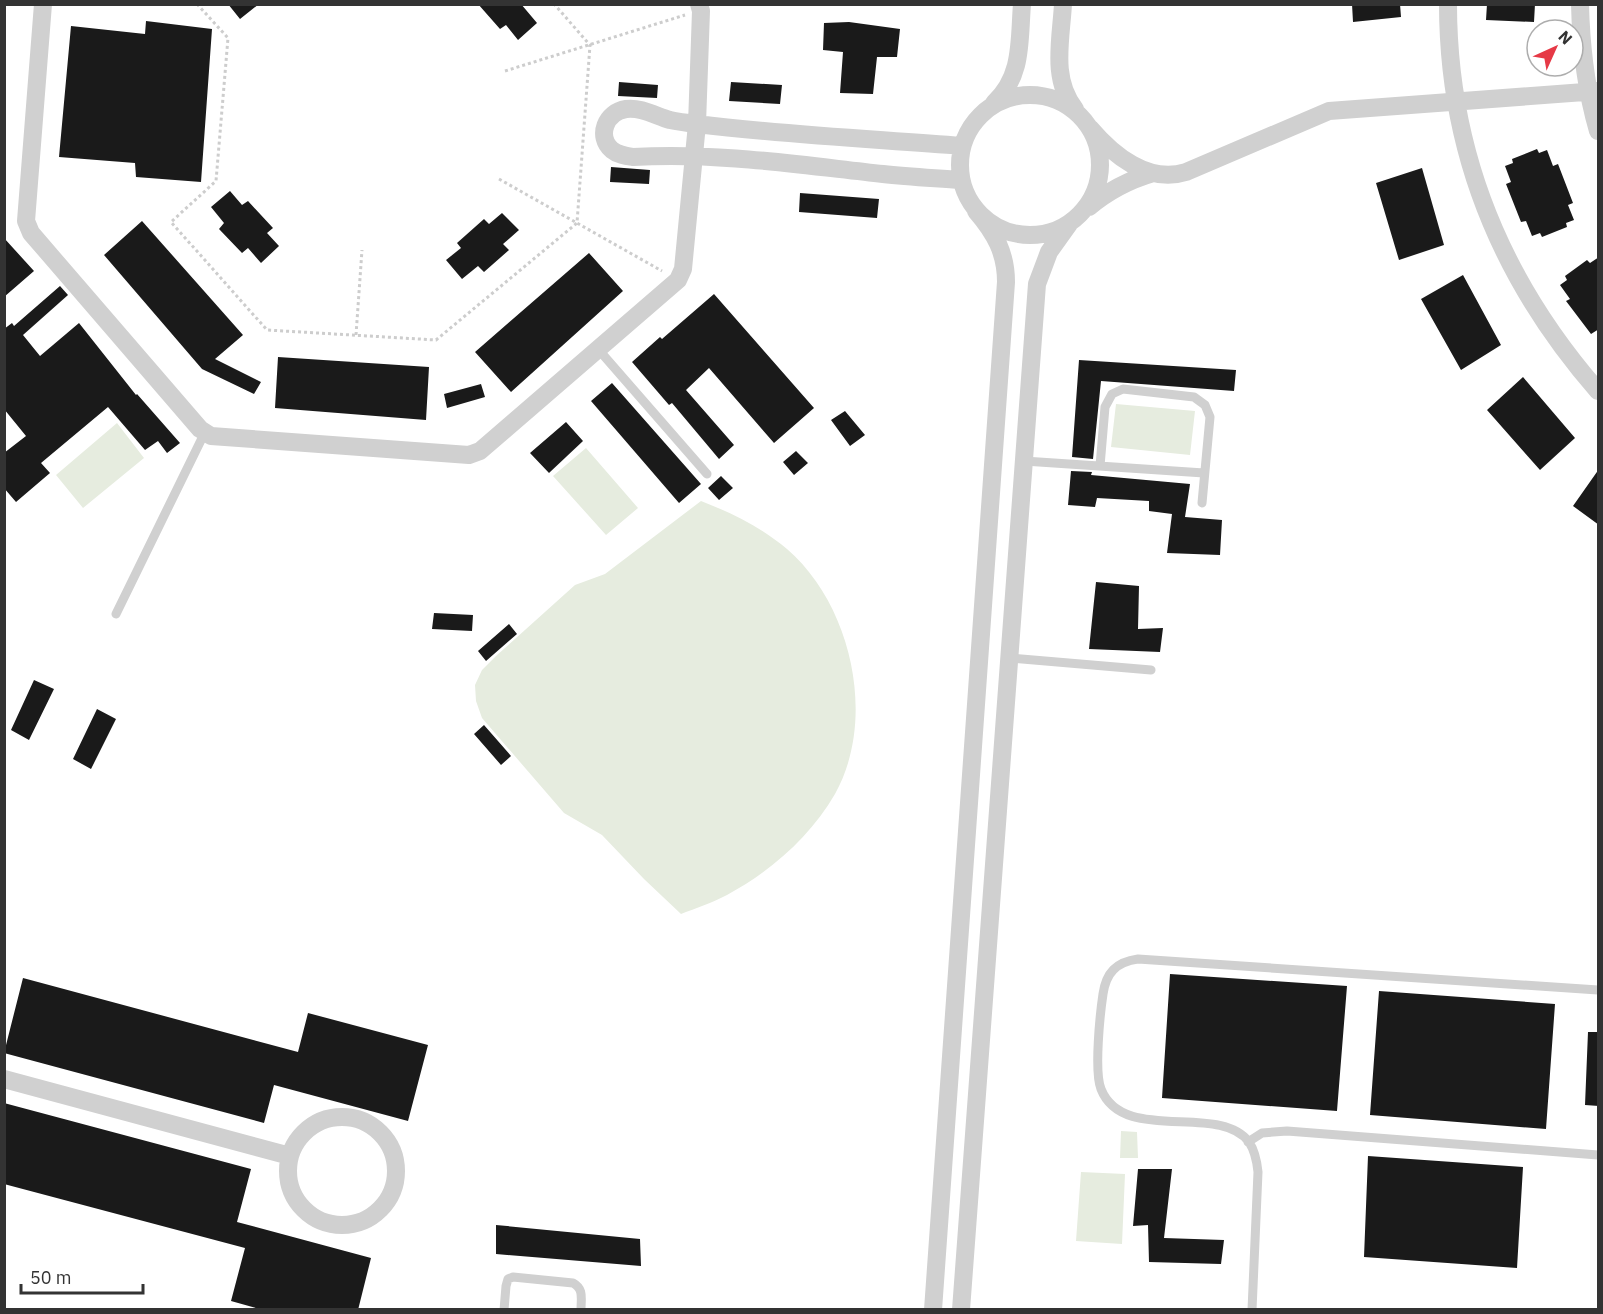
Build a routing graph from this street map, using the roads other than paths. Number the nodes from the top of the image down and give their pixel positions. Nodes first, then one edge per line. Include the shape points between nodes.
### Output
1 (43, 4) edge
2 (1022, 4) edge
3 (1063, 4) edge
4 (1449, 4) edge
5 (1580, 4) edge
6 (700, 8) edge
7 (1593, 91) edge
8 (1456, 102) junction
9 (992, 105) junction
10 (1078, 113) junction
11 (697, 124) junction
12 (1090, 128) junction
13 (1599, 131) edge
14 (800, 136) junction
15 (962, 146) junction
16 (695, 155) junction
17 (799, 164) junction
18 (1153, 173) junction
19 (961, 180) junction
20 (976, 211) junction
21 (1074, 220) junction
22 (598, 349) junction
23 (1599, 391) edge
24 (205, 432) junction
25 (1024, 461) junction
26 (1100, 466) junction
27 (1204, 473) junction
28 (707, 474) dead end
29 (1202, 503) dead end
30 (116, 614) dead end
31 (1009, 658) junction
32 (1151, 670) dead end
33 (1599, 990) edge
34 (4, 1079) edge
35 (1248, 1142) junction
36 (1599, 1155) edge
37 (290, 1156) junction
38 (504, 1310) edge
39 (580, 1310) edge
40 (933, 1310) edge
41 (961, 1310) edge
42 (1252, 1310) edge

1 - 24 street via 26,221 31,233
2 - 9 street via 1017,68 1005,92
3 - 10 street via 1059,71 1063,88
4 - 8 street
5 - 7 street via 1583,60
6 - 11 street
7 - 8 street
7 - 13 street
8 - 18 street via 1329,111 1186,172
8 - 23 street via 1473,174 1507,258 1554,337
9 - 10 street via 1009,98 1045,96
9 - 15 street via 979,116
10 - 12 street
11 - 14 street
11 - 16 street
11 - 16 street via 627,109 615,112 606,121 604,132 605,142 623,156
12 - 18 street via 1117,155
12 - 21 street via 1101,165 1098,184 1091,201
14 - 15 street
14 - 17 street
15 - 19 street
16 - 17 street
16 - 22 street via 683,269 678,280
17 - 19 street
18 - 21 street via 1111,191
19 - 20 street
20 - 21 street via 1004,231 1020,235 1054,232
20 - 40 street via 998,241 1006,282
21 - 25 street via 1049,252 1037,284
22 - 24 street via 480,451 469,455 211,436
22 - 28 lane
24 - 30 lane
25 - 26 lane
25 - 31 street
26 - 27 lane
26 - 27 lane via 1105,407 1113,394 1123,389 1194,397 1205,405 1210,417
27 - 29 lane
31 - 32 lane
31 - 41 street
33 - 35 lane via 1138,959 1126,960 1113,968 1102,997 1098,1072 1101,1089 1109,1102 1143,1120 1216,1125 1236,1131
34 - 37 street
35 - 36 lane via 1262,1133 1287,1131
35 - 42 lane via 1256,1156 1258,1172
37 - 37 street via 287,1174 291,1191 301,1207 323,1222 349,1226 367,1221 392,1196 397,1169 390,1143 362,1120 345,1116 318,1123 298,1140
38 - 39 lane via 506,1286 513,1277 573,1283 581,1292

